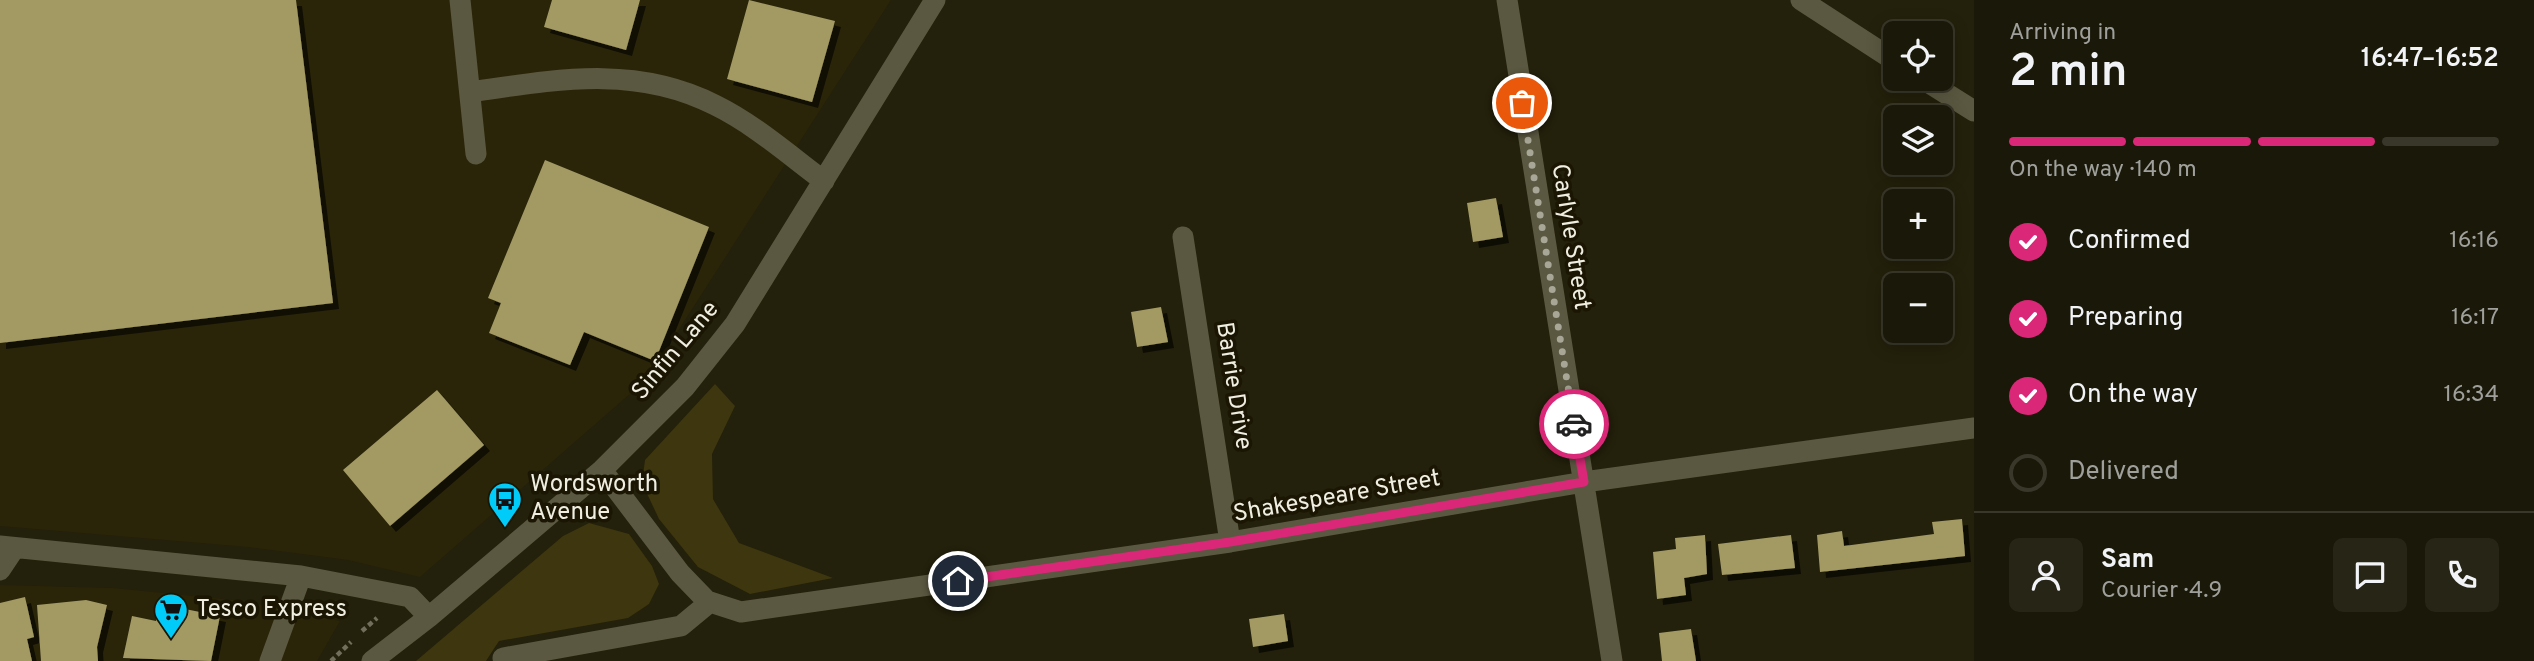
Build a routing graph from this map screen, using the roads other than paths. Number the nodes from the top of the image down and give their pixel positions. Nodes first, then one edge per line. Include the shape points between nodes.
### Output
1 (460, 0) edge
2 (935, 0) edge
3 (1507, 0) edge
4 (1801, 0) edge
5 (1883, 53) edge
6 (1942, 91) edge
7 (470, 92) junction
8 (1974, 111) edge
9 (476, 154) dead end
10 (824, 181) junction
11 (1183, 237) dead end
12 (1974, 428) edge
13 (602, 470) junction
14 (1584, 482) junction
15 (1230, 542) junction
16 (7, 547) edge
17 (0, 570) edge
18 (301, 576) junction
19 (710, 602) junction
20 (429, 617) junction
21 (503, 658) dead end
22 (270, 661) edge
23 (372, 661) edge
24 (1612, 661) edge

1 - 7 street
2 - 10 street, Sinfin Lane
3 - 14 street, Carlyle Street
4 - 5 street
6 - 8 street
7 - 9 street
7 - 10 street via 577,77 630,78 673,86 740,120
10 - 13 street, Sinfin Lane via 718,345 685,387
11 - 15 street, Barrie Drive
12 - 14 street, Shakespeare Street
13 - 19 street, Shakespeare Street via 680,573
13 - 20 street, Sinfin Lane
14 - 15 street, Shakespeare Street
14 - 24 street, Carlyle Street
15 - 19 street, Shakespeare Street via 741,612
16 - 17 street
16 - 18 street
18 - 20 street via 410,597
18 - 22 street
19 - 21 street via 681,626
20 - 23 street, Sinfin Lane

